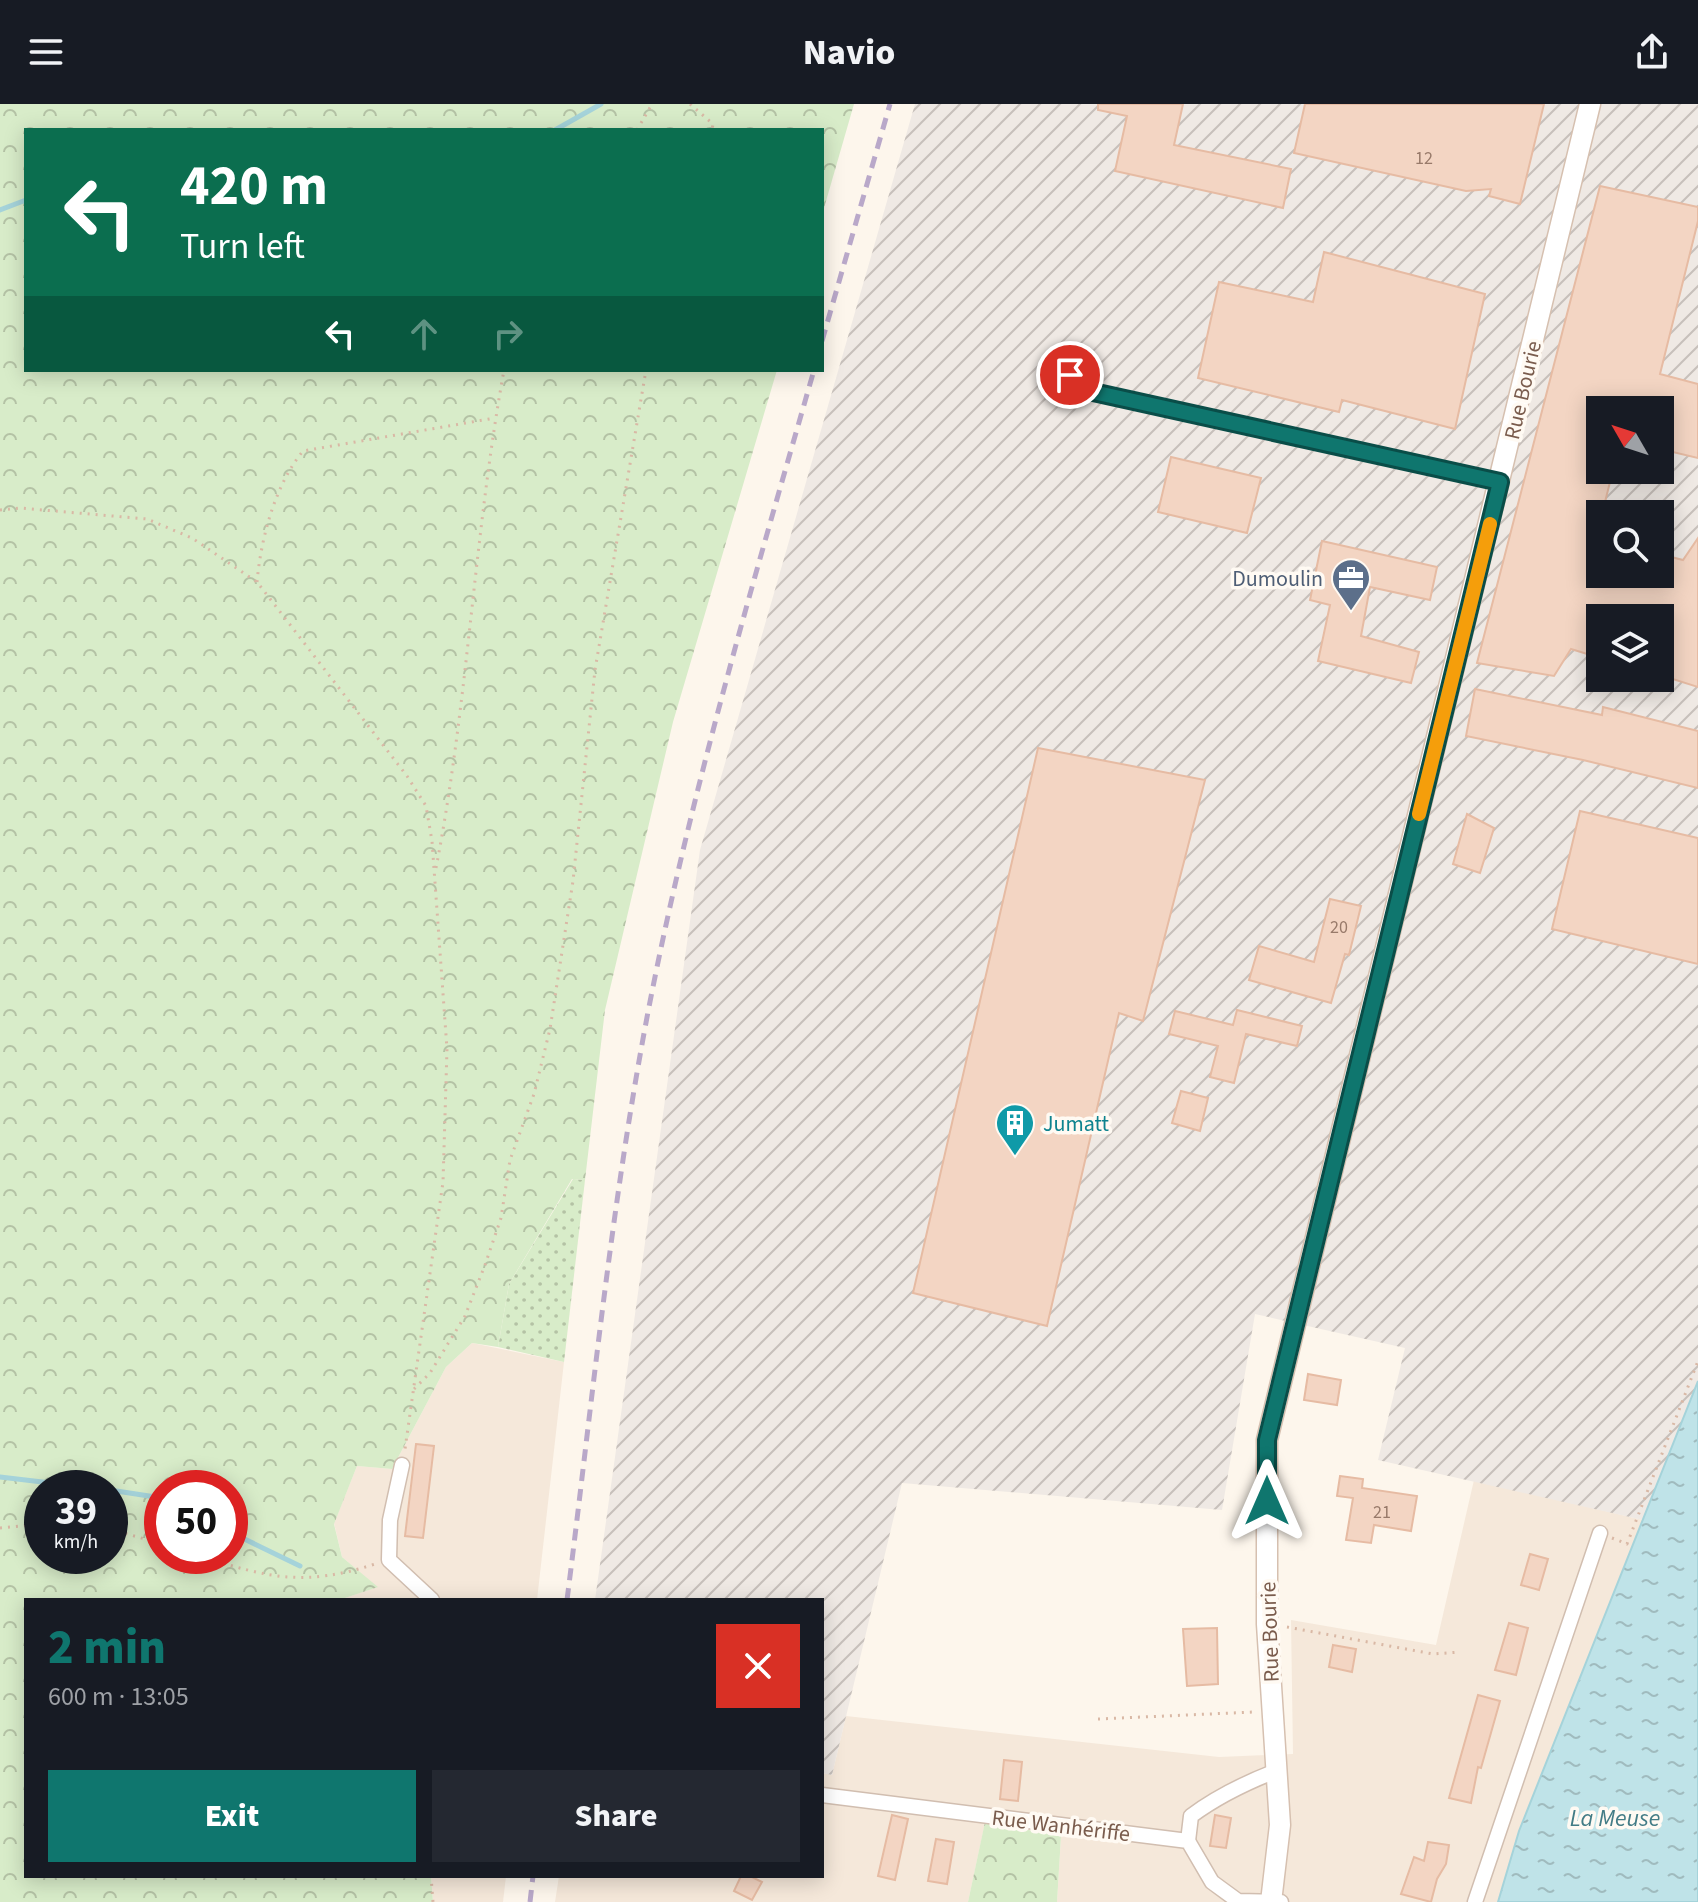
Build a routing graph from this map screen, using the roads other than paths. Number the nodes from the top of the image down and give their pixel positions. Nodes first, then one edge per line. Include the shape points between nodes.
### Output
1 (1590, 104) edge
2 (1070, 375) dead end
3 (1500, 482) junction
4 (402, 1465) road end
5 (1600, 1533) road end
6 (430, 1598) edge
7 (1276, 1771) junction
8 (824, 1795) edge
9 (1188, 1841) junction
10 (1275, 1902) edge
11 (1475, 1902) edge

1 - 3 main road, Rue Bourie
2 - 3 lane via 1093,392
3 - 7 main road, Rue Bourie via 1267,1440 1267,1624
4 - 6 street via 390,1520 389,1560
5 - 11 street
7 - 9 street via 1215,1798 1191,1816
7 - 10 main road, Rue Bourie via 1280,1825
8 - 9 street, Rue Wanhériffe
9 - 10 street via 1212,1882 1238,1901

